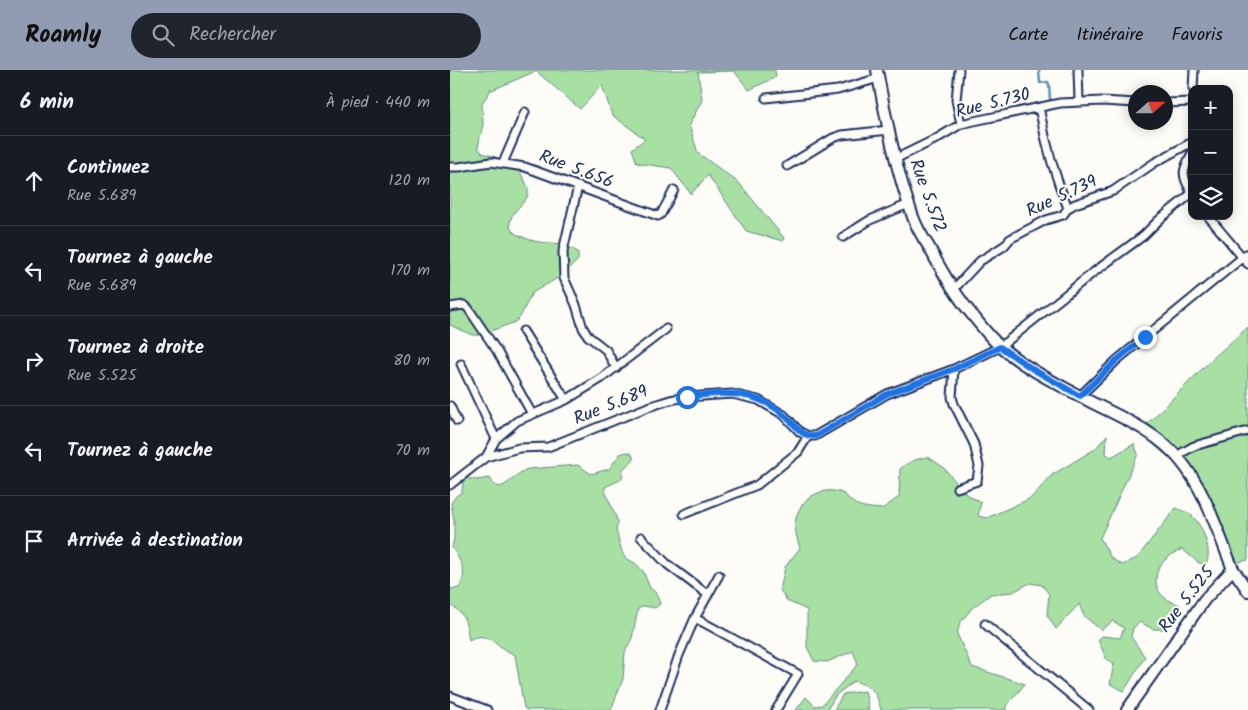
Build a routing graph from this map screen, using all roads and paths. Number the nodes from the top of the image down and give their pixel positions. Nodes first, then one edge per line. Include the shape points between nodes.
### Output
1 (959, 70) edge
2 (1078, 70) edge
3 (1194, 70) edge
4 (878, 74) edge
5 (1193, 85) edge
6 (766, 98) dead end
7 (1079, 101) junction
8 (1188, 102) edge
9 (1128, 103) edge
10 (1173, 103) edge
11 (1036, 108) junction
12 (525, 112) dead end
13 (961, 124) junction
14 (889, 130) junction
15 (1188, 144) edge
16 (895, 159) junction
17 (1188, 160) edge
18 (503, 163) junction
19 (787, 166) dead end
20 (450, 167) edge
21 (578, 186) junction
22 (1188, 186) edge
23 (674, 190) dead end
24 (1188, 196) edge
25 (909, 204) junction
26 (1068, 208) junction
27 (1212, 220) edge
28 (843, 237) dead end
29 (1245, 255) edge
30 (1248, 264) edge
31 (953, 290) junction
32 (450, 307) edge
33 (976, 320) joint
34 (666, 330) dead end
35 (523, 331) dead end
36 (1000, 347) junction
37 (461, 364) dead end
38 (616, 368) junction
39 (954, 369) junction
40 (1080, 396) junction
41 (566, 400) junction
42 (450, 406) edge
43 (532, 414) junction
44 (457, 421) dead end
45 (1248, 431) edge
46 (808, 436) junction
47 (496, 439) junction
48 (1176, 456) junction
49 (486, 457) junction
50 (450, 485) edge
51 (957, 488) dead end
52 (684, 514) dead end
53 (641, 537) dead end
54 (1232, 569) junction
55 (718, 574) dead end
56 (1244, 581) edge
57 (1248, 591) edge
58 (707, 594) junction
59 (695, 618) junction
60 (985, 624) dead end
61 (450, 696) edge
62 (487, 710) edge
63 (660, 710) edge
64 (776, 710) edge
65 (1089, 710) edge
66 (1127, 710) edge

1 - 13 street via 956,100
2 - 7 street
3 - 5 street
4 - 6 street via 838,90
4 - 14 street, Rue 5.572
7 - 9 street, Rue 5.730
7 - 11 street, Rue 5.730
8 - 10 street
11 - 13 street, Rue 5.730
11 - 26 street via 1040,112 1058,186
12 - 18 street
13 - 16 street, Rue 5.730
14 - 16 street, Rue 5.572
14 - 19 street via 832,138
15 - 26 street, Rue 5.739 via 1113,191
16 - 25 street, Rue 5.572
17 - 22 street via 1183,177
18 - 20 street, Rue 5.656
18 - 21 street, Rue 5.656 via 525,167
21 - 23 street, Rue 5.656 via 658,216
21 - 38 street via 563,251 564,278 582,328 606,350
24 - 36 street via 1143,236
25 - 28 street via 870,220
25 - 31 street, Rue 5.572 via 916,224
26 - 31 street, Rue 5.739 via 1062,216 1046,220 1010,239 980,261
27 - 29 street
29 - 30 street
29 - 40 street via 1117,360
31 - 33 street, Rue 5.572
32 - 43 street via 464,305 468,308
33 - 36 street, Rue 5.525
34 - 38 street
35 - 41 street
36 - 39 street
36 - 40 street, Rue 5.525
37 - 47 street
38 - 41 street
39 - 46 street via 887,394 816,436
39 - 51 street via 952,397 974,444 979,466 977,481
40 - 48 street, Rue 5.525 via 1158,438
41 - 43 street
42 - 44 street
43 - 47 street via 513,424
45 - 48 street via 1194,446
46 - 49 street, Rue 5.689 via 784,414 758,400 732,394 710,394 670,400 548,447 519,448
46 - 52 street via 798,452 757,485
47 - 49 street
48 - 54 street, Rue 5.525 via 1206,503
49 - 50 street, Rue 5.689
53 - 58 street via 667,564
54 - 56 street
54 - 66 street, Rue 5.525 via 1205,599
55 - 58 street
56 - 57 street
58 - 59 street
59 - 63 street
59 - 64 street via 798,674
60 - 65 street
61 - 62 street

